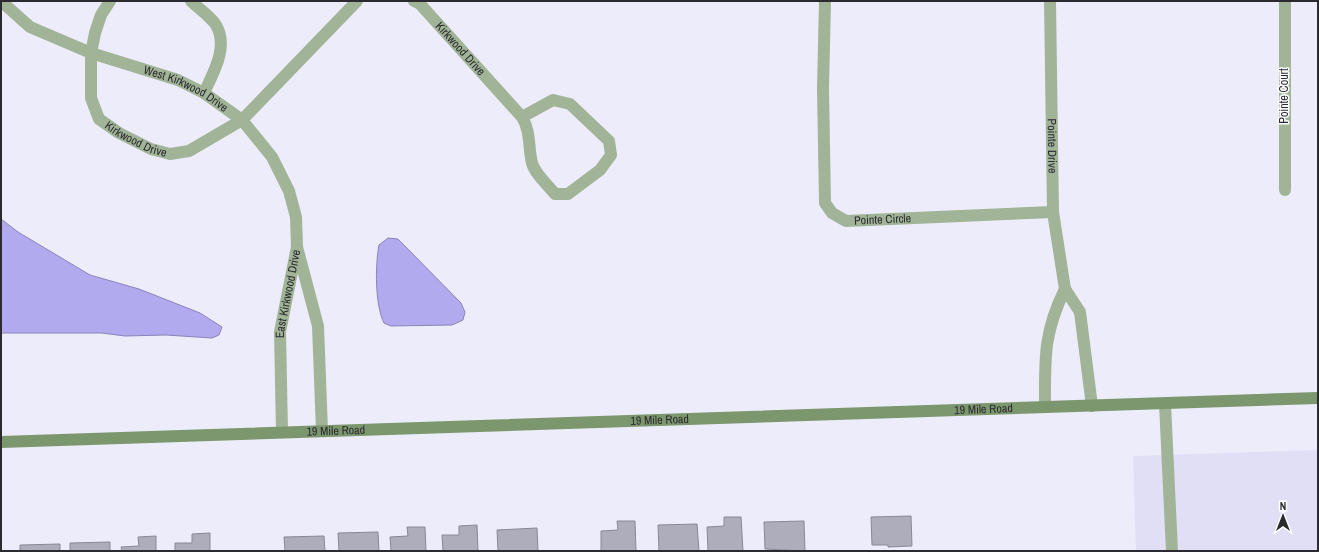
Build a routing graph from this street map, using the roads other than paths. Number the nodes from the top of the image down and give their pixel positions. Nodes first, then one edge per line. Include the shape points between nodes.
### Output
1 (1, 1) edge
2 (110, 1) edge
3 (192, 1) edge
4 (357, 1) edge
5 (414, 1) edge
6 (825, 1) edge
7 (1050, 1) edge
8 (1285, 1) edge
9 (91, 53) junction
10 (204, 93) junction
11 (522, 117) junction
12 (242, 120) junction
13 (1284, 190) dead end
14 (1053, 212) junction
15 (297, 247) junction
16 (1065, 289) junction
17 (1318, 398) edge
18 (1165, 404) junction
19 (1092, 406) junction
20 (1045, 407) junction
21 (322, 431) junction
22 (282, 432) junction
23 (1, 442) edge
24 (1172, 551) edge

1 - 9 street, West Kirkwood Drive via 30,27
2 - 9 street, Kirkwood Drive via 99,21
3 - 10 street via 215,24 221,35 217,64
4 - 12 street
5 - 11 street, Kirkwood Drive via 420,4
6 - 14 street, Pointe Circle via 825,203 832,213 846,221
7 - 14 street, Pointe Drive
8 - 13 street, Pointe Court
9 - 10 street, West Kirkwood Drive via 178,80
9 - 12 street, Kirkwood Drive via 92,98 99,119 119,134 151,149 170,154 189,151
10 - 12 street, West Kirkwood Drive
11 - 11 street via 529,132 533,165 555,194 568,194 600,170 611,155 609,141 570,104 553,100
12 - 15 street, West Kirkwood Drive via 272,158 288,191 296,217
14 - 16 street, Pointe Drive
15 - 21 street, East Kirkwood Drive via 318,326
15 - 22 street, East Kirkwood Drive via 280,332
16 - 19 street, Pointe Drive via 1080,312
16 - 20 street via 1054,313 1047,341
17 - 18 street, 19 Mile Road
18 - 19 street, 19 Mile Road
18 - 24 street
19 - 20 street, 19 Mile Road
20 - 21 street, 19 Mile Road
21 - 22 street, 19 Mile Road
22 - 23 street, 19 Mile Road

